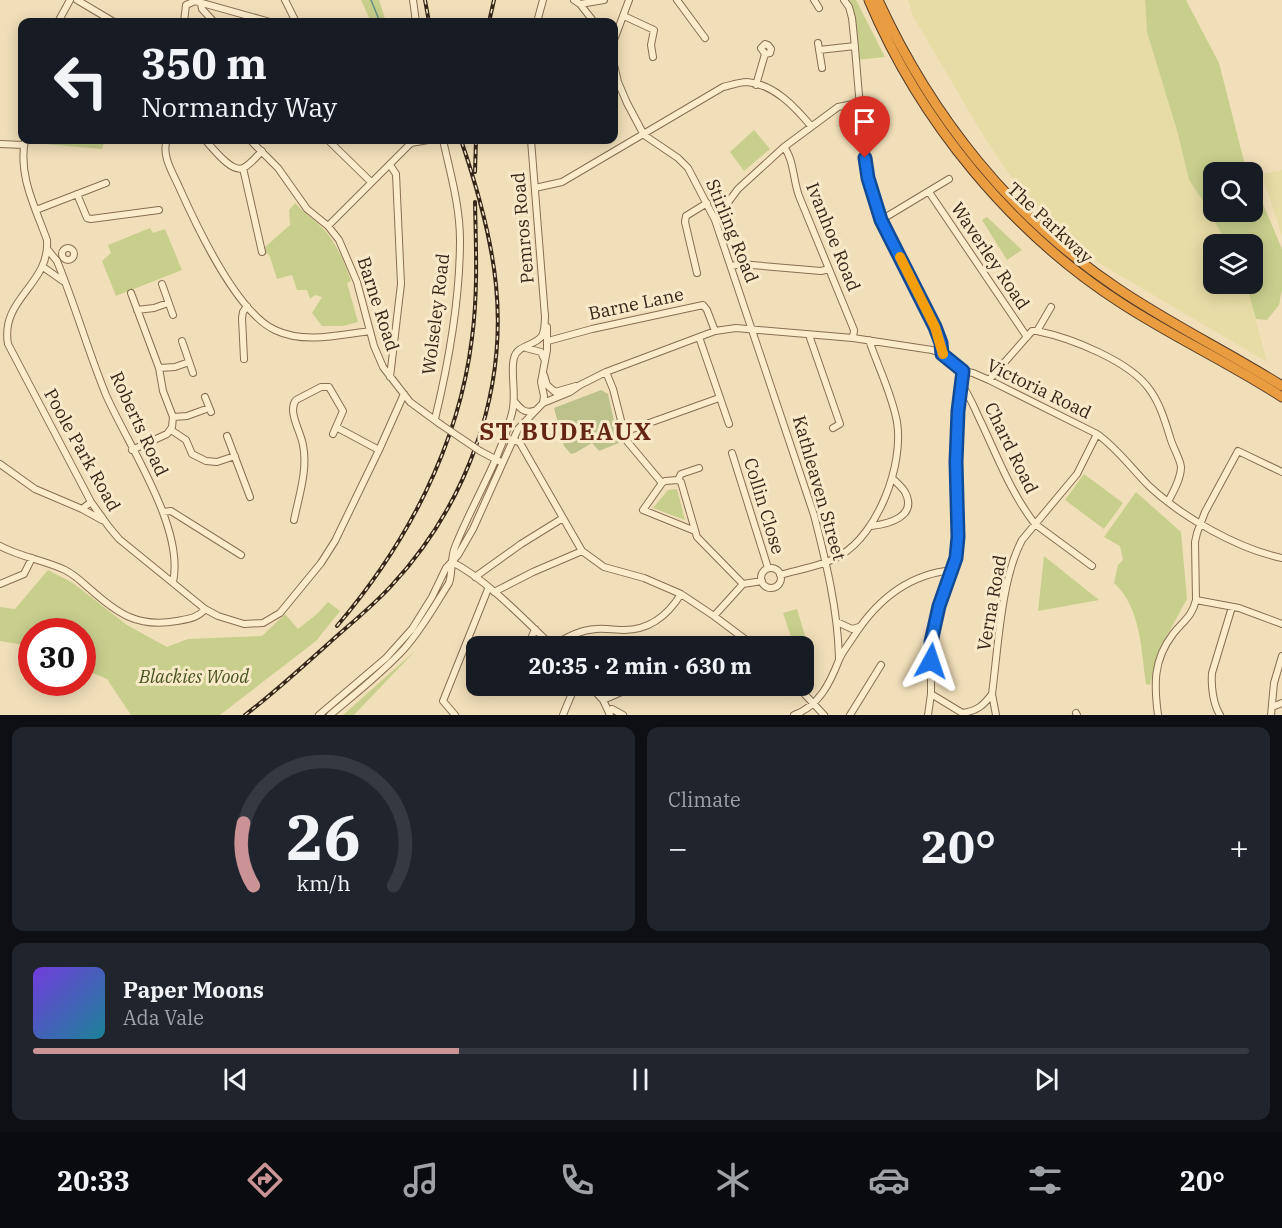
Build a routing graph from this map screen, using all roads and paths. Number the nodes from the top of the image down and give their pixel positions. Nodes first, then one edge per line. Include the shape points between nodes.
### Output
1 (70, 0) edge
2 (77, 0) edge
3 (285, 0) edge
4 (413, 0) edge
5 (543, 0) edge
6 (604, 0) edge
7 (629, 0) edge
8 (677, 0) edge
9 (814, 0) edge
10 (844, 0) edge
11 (869, 0) edge
12 (878, 0) edge
13 (577, 2) edge
14 (201, 4) junction
15 (819, 8) dead end
16 (624, 16) junction
17 (60, 18) edge
18 (107, 18) edge
19 (184, 18) edge
20 (210, 18) edge
21 (255, 18) edge
22 (294, 18) edge
23 (415, 18) edge
24 (538, 18) edge
25 (591, 18) edge
26 (618, 30) edge
27 (705, 38) dead end
28 (855, 46) junction
29 (765, 54) dead end
30 (653, 57) dead end
31 (822, 68) dead end
32 (618, 78) edge
33 (756, 84) junction
34 (858, 103) junction
35 (811, 126) junction
36 (644, 135) junction
37 (18, 142) edge
38 (0, 144) edge
39 (24, 144) edge
40 (166, 144) edge
41 (209, 144) edge
42 (254, 144) edge
43 (332, 144) edge
44 (407, 144) edge
45 (444, 144) edge
46 (531, 144) edge
47 (784, 147) junction
48 (262, 151) junction
49 (390, 165) junction
50 (243, 168) junction
51 (949, 179) dead end
52 (371, 182) junction
53 (106, 183) dead end
54 (535, 188) junction
55 (929, 192) junction
56 (77, 194) junction
57 (707, 203) junction
58 (36, 210) junction
59 (159, 210) dead end
60 (715, 220) junction
61 (881, 220) junction
62 (328, 226) junction
63 (48, 250) junction
64 (262, 252) dead end
65 (66, 260) dead end
66 (732, 266) junction
67 (43, 267) junction
68 (698, 269) dead end
69 (829, 269) junction
70 (62, 273) junction
71 (64, 282) junction
72 (162, 284) dead end
73 (131, 293) dead end
74 (168, 303) junction
75 (247, 306) junction
76 (1051, 307) dead end
77 (137, 310) junction
78 (545, 314) junction
79 (173, 315) dead end
80 (3, 329) edge
81 (752, 329) junction
82 (370, 331) junction
83 (715, 331) junction
84 (1037, 331) junction
85 (809, 335) junction
86 (699, 337) junction
87 (1027, 337) junction
88 (853, 339) junction
89 (869, 340) junction
90 (182, 341) dead end
91 (548, 341) junction
92 (522, 348) junction
93 (942, 354) junction
94 (244, 359) dead end
95 (545, 361) junction
96 (189, 362) junction
97 (159, 368) junction
98 (544, 370) junction
99 (963, 371) junction
100 (606, 372) junction
101 (193, 373) dead end
102 (390, 377) junction
103 (989, 380) junction
104 (580, 385) junction
105 (962, 386) junction
106 (1282, 386) edge
107 (404, 394) junction
108 (205, 397) dead end
109 (1282, 397) edge
110 (719, 398) junction
111 (514, 400) junction
112 (543, 403) junction
113 (536, 410) junction
114 (173, 417) junction
115 (438, 422) junction
116 (729, 424) dead end
117 (336, 427) junction
118 (834, 428) dead end
119 (171, 430) junction
120 (624, 432) junction
121 (333, 434) dead end
122 (1096, 434) junction
123 (227, 436) dead end
124 (513, 439) junction
125 (132, 450) junction
126 (379, 450) junction
127 (732, 453) dead end
128 (235, 456) junction
129 (499, 461) junction
130 (0, 464) edge
131 (699, 468) dead end
132 (1282, 471) edge
133 (892, 478) junction
134 (678, 480) junction
135 (662, 483) junction
136 (250, 497) dead end
137 (91, 502) junction
138 (1168, 502) junction
139 (82, 509) junction
140 (163, 512) junction
141 (563, 518) junction
142 (294, 520) dead end
143 (104, 521) junction
144 (1035, 524) junction
145 (1200, 524) junction
146 (871, 526) junction
147 (695, 531) junction
148 (0, 546) edge
149 (582, 550) junction
150 (242, 555) dead end
151 (32, 558) junction
152 (1282, 558) edge
153 (452, 562) junction
154 (826, 562) junction
155 (1092, 566) dead end
156 (768, 568) junction
157 (953, 570) junction
158 (780, 575) junction
159 (475, 577) junction
160 (762, 581) junction
161 (173, 582) junction
162 (0, 584) edge
163 (743, 584) junction
164 (491, 590) junction
165 (681, 594) junction
166 (1196, 600) junction
167 (1232, 607) junction
168 (205, 609) junction
169 (714, 615) junction
170 (837, 622) junction
171 (1282, 624) edge
172 (859, 627) junction
173 (534, 629) junction
174 (532, 636) edge
175 (541, 636) edge
176 (572, 636) edge
177 (741, 636) edge
178 (1282, 656) edge
179 (839, 659) junction
180 (881, 665) dead end
181 (931, 694) junction
182 (992, 694) junction
183 (571, 696) edge
184 (599, 696) edge
185 (612, 696) edge
186 (807, 696) edge
187 (603, 700) junction
188 (814, 703) junction
189 (1282, 703) edge
190 (1272, 707) junction
191 (609, 713) edge
192 (965, 714) edge
193 (319, 715) edge
194 (330, 715) edge
195 (455, 715) edge
196 (562, 715) edge
197 (623, 715) edge
198 (794, 715) edge
199 (824, 715) edge
200 (850, 715) edge
201 (928, 715) edge
202 (996, 715) edge
203 (1158, 715) edge
204 (1220, 715) edge
205 (1271, 715) edge

1 - 17 street
2 - 18 street
3 - 22 street
4 - 23 street
5 - 24 street
6 - 13 street
7 - 16 street
8 - 27 street
9 - 15 street
10 - 28 street via 852,18
11 - 109 highway, The Parkway via 901,67 927,109 990,190 1031,231 1068,266 1121,304
12 - 106 highway, The Parkway via 936,107 978,163 1035,223 1117,289
13 - 25 street
14 - 19 street via 195,1 186,5
14 - 20 street
14 - 21 street
16 - 26 street
16 - 30 street via 654,30
28 - 31 street via 819,47
28 - 34 street
29 - 33 street
32 - 36 street, Stirling Road
33 - 35 street via 791,104
33 - 36 street via 723,87
34 - 35 street via 838,107
34 - 61 street via 868,178
35 - 47 street
36 - 54 street via 562,182
36 - 57 street, Stirling Road via 688,168
37 - 38 street
39 - 58 street via 25,180
40 - 75 street via 165,154 195,225
41 - 50 street via 228,164
42 - 48 street, Barne Road
43 - 52 street
44 - 49 street
45 - 115 street, Wolseley Road via 460,239 451,344
46 - 54 street, Pemros Road
47 - 60 street via 738,189
47 - 69 street, Ivanhoe Road via 794,183
48 - 50 street
48 - 62 street, Barne Road via 307,209
49 - 52 street
49 - 102 street via 396,174 401,290
50 - 64 street
51 - 55 street
52 - 62 street
53 - 56 street
54 - 78 street, Pemros Road
55 - 61 street
55 - 87 street, Waverley Road
56 - 58 street
56 - 59 street via 87,218 91,219
57 - 60 street, Stirling Road
57 - 68 street via 686,216 685,222
58 - 63 street
60 - 66 street, Stirling Road
61 - 93 street via 935,327
62 - 82 street, Barne Road via 348,259
63 - 67 street
63 - 70 street, Roberts Road
65 - 70 street, Roberts Road
66 - 69 street
66 - 81 street, Stirling Road
67 - 71 street
67 - 80 street via 15,304
69 - 88 street, Ivanhoe Road via 854,330
70 - 71 street, Roberts Road
71 - 125 street, Roberts Road via 105,392
72 - 74 street
73 - 77 street
74 - 77 street
74 - 79 street
75 - 82 street via 270,327 290,335 318,337
75 - 94 street via 242,318 240,352
76 - 84 street
77 - 97 street
78 - 91 street, Pemros Road
78 - 92 street, Pemros Road via 540,338
80 - 137 street, Poole Park Road
81 - 83 street, Victoria Road
81 - 85 street, Victoria Road
81 - 154 street, Kathleaven Street
82 - 102 street, Barne Road
83 - 86 street, Victoria Road
83 - 91 street, Barne Lane via 703,305
84 - 87 street
84 - 138 street via 1114,360 1149,388 1159,404 1181,465
85 - 88 street, Victoria Road
85 - 118 street via 840,424
86 - 100 street, Victoria Road
86 - 110 street
87 - 103 street
88 - 89 street, Victoria Road
89 - 93 street, Victoria Road
89 - 133 street via 897,423
90 - 96 street
91 - 95 street, Pemros Road
92 - 95 street via 537,349
92 - 111 street, Pemros Road via 514,357
93 - 99 street, Victoria Road
95 - 98 street, Pemros Road
96 - 97 street
96 - 101 street
97 - 114 street
98 - 104 street, Victoria Road via 547,385 555,392
98 - 112 street, Pemros Road
99 - 103 street, Victoria Road
99 - 105 street
100 - 104 street, Victoria Road
100 - 120 street
102 - 107 street, Barne Road
103 - 122 street, Victoria Road
104 - 112 street, Victoria Road
105 - 144 street, Chard Road via 1008,482
105 - 157 street via 956,462 958,537
107 - 115 street, Barne Road
107 - 126 street, Poole Park Road
108 - 114 street via 210,410
110 - 116 street
110 - 120 street
111 - 113 street via 523,411
111 - 129 street
112 - 113 street, Victoria Road
113 - 124 street
114 - 119 street
115 - 129 street, bridge
117 - 121 street
117 - 126 street
117 - 142 street via 343,411 327,386 293,403 305,459
119 - 125 street
119 - 128 street via 186,440 192,454 206,461
120 - 135 street via 626,440
122 - 138 street, Victoria Road
122 - 144 street, Verna Road via 1077,474
123 - 128 street
124 - 129 street
124 - 141 street via 520,443
125 - 140 street, Roberts Road
126 - 168 street, Poole Park Road via 335,541 280,613 254,625 232,621
127 - 156 street, Collin Close
128 - 136 street
129 - 153 street via 473,529
130 - 139 street via 34,489
131 - 134 street via 681,474
132 - 145 street via 1238,451
133 - 146 street
133 - 146 street via 905,491 904,514 891,523
134 - 135 street
134 - 147 street
135 - 147 street via 644,512
137 - 139 street
137 - 143 street, Poole Park Road
138 - 145 street, Victoria Road
139 - 143 street
140 - 150 street via 171,511
140 - 161 street, Roberts Road via 173,555
141 - 149 street
141 - 159 street
143 - 161 street, Poole Park Road via 119,539
144 - 155 street, Chard Road
144 - 182 street, Verna Road via 1016,551 1007,585
145 - 152 street, Victoria Road via 1264,554
145 - 166 street via 1195,542
146 - 154 street via 849,550
147 - 163 street
148 - 151 street
149 - 164 street
149 - 165 street via 604,567
151 - 162 street via 24,574
151 - 168 street via 72,574 118,612 136,620 172,622 201,614
153 - 159 street
153 - 193 street via 401,643
153 - 194 street via 449,583 418,631 392,662
154 - 158 street
154 - 170 street, Kathleaven Street
156 - 158 street via 774,568
156 - 160 street
157 - 172 street via 926,574 897,589
157 - 181 street via 931,642
158 - 160 street via 780,582 772,587
159 - 164 street
160 - 163 street
161 - 168 street, Poole Park Road
163 - 169 street
164 - 173 street
164 - 195 street via 443,701
165 - 169 street
165 - 176 street via 666,614 645,626 634,630 600,629
166 - 167 street
166 - 203 street via 1157,665
167 - 171 street
167 - 204 street via 1212,673
169 - 177 street
170 - 172 street via 852,629
170 - 179 street, Kathleaven Street
172 - 179 street
173 - 174 street
173 - 175 street
178 - 190 street
179 - 188 street via 830,684
180 - 200 street
181 - 192 street
181 - 201 street
182 - 192 street via 983,706
182 - 202 street, Verna Road
183 - 196 street
184 - 187 street
185 - 187 street
186 - 188 street
187 - 191 street
188 - 198 street
188 - 199 street
189 - 190 street
190 - 205 street
191 - 197 street via 612,709

